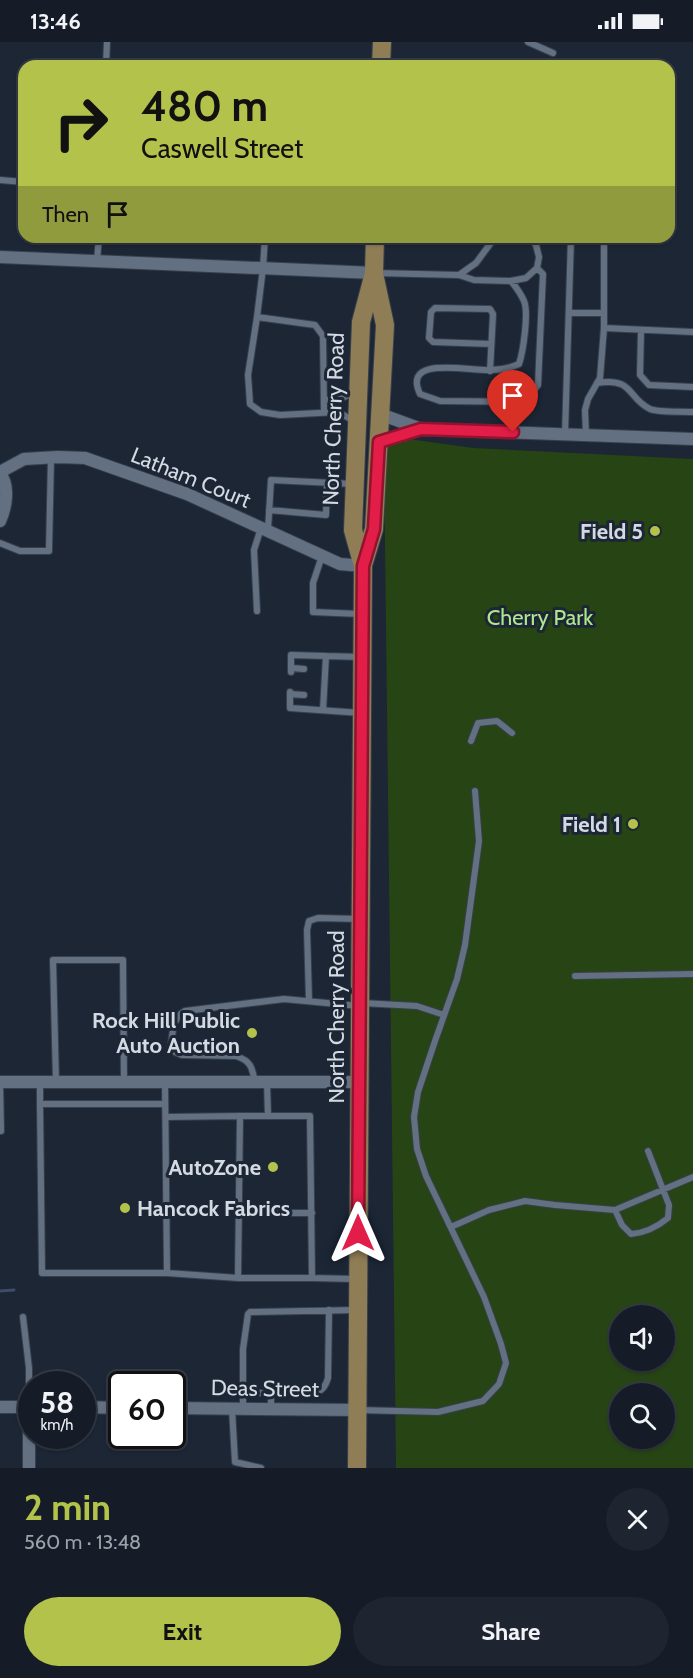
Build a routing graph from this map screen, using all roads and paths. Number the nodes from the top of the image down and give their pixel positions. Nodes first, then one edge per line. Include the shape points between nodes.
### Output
1 (107, 42) edge
2 (382, 42) edge
3 (528, 42) edge
4 (553, 53) dead end
5 (106, 60) edge
6 (381, 60) edge
7 (0, 180) edge
8 (18, 182) edge
9 (98, 243) edge
10 (265, 243) edge
11 (375, 243) edge
12 (491, 243) edge
13 (534, 243) edge
14 (571, 243) edge
15 (604, 243) edge
16 (0, 257) edge
17 (97, 261) junction
18 (263, 268) junction
19 (537, 268) junction
20 (374, 273) junction
21 (459, 275) junction
22 (511, 281) junction
23 (604, 313) junction
24 (569, 314) junction
25 (257, 317) junction
26 (604, 328) junction
27 (641, 330) junction
28 (693, 332) edge
29 (491, 344) junction
30 (490, 370) junction
31 (597, 383) junction
32 (693, 387) edge
33 (358, 391) junction
34 (324, 400) junction
35 (324, 412) junction
36 (693, 412) edge
37 (380, 414) junction
38 (357, 423) junction
39 (421, 429) junction
40 (565, 435) junction
41 (586, 435) junction
42 (693, 439) edge
43 (379, 442) junction
44 (51, 457) junction
45 (0, 473) edge
46 (327, 483) junction
47 (355, 484) junction
48 (270, 510) junction
49 (0, 521) edge
50 (264, 529) junction
51 (0, 543) edge
52 (322, 555) junction
53 (363, 566) junction
54 (257, 611) dead end
55 (362, 614) junction
56 (326, 656) junction
57 (362, 657) junction
58 (304, 669) dead end
59 (304, 695) dead end
60 (323, 710) junction
61 (362, 713) junction
62 (512, 733) dead end
63 (471, 741) dead end
64 (475, 791) dead end
65 (360, 919) junction
66 (693, 974) edge
67 (575, 976) dead end
68 (309, 1001) junction
69 (360, 1004) junction
70 (444, 1016) junction
71 (0, 1082) edge
72 (40, 1082) junction
73 (56, 1082) junction
74 (124, 1082) junction
75 (165, 1082) junction
76 (261, 1082) junction
77 (359, 1082) junction
78 (40, 1104) junction
79 (165, 1104) junction
80 (166, 1116) junction
81 (240, 1116) junction
82 (268, 1116) junction
83 (1, 1131) edge
84 (648, 1151) dead end
85 (693, 1177) edge
86 (662, 1190) junction
87 (615, 1210) junction
88 (240, 1213) junction
89 (312, 1213) junction
90 (451, 1227) junction
91 (167, 1273) junction
92 (238, 1278) junction
93 (312, 1278) junction
94 (358, 1280) junction
95 (329, 1310) junction
96 (358, 1310) junction
97 (23, 1317) dead end
98 (29, 1371) edge
99 (243, 1392) junction
100 (271, 1393) junction
101 (0, 1407) edge
102 (18, 1407) edge
103 (186, 1408) edge
104 (238, 1408) junction
105 (271, 1409) junction
106 (357, 1410) junction
107 (29, 1449) edge
108 (28, 1468) edge
109 (261, 1468) edge
110 (357, 1468) edge

1 - 5 lane
2 - 6 main road
3 - 4 lane
7 - 8 lane
9 - 17 lane
10 - 18 lane
11 - 20 main road, North Cherry Road
12 - 21 lane via 476,263
13 - 19 lane via 539,256
14 - 24 lane
15 - 23 lane
16 - 17 street
17 - 18 street
18 - 20 street
18 - 25 lane
19 - 22 lane via 526,278
19 - 30 lane via 543,274 538,386 529,396 522,402 440,401 420,394 417,388 422,371 431,368
20 - 21 lane
20 - 33 main road, North Cherry Road via 361,322
20 - 37 main road, North Cherry Road via 385,325
21 - 22 lane via 474,280
22 - 30 lane via 525,304 523,353 519,364
23 - 24 lane
23 - 26 lane
24 - 40 lane
25 - 34 lane via 315,325 323,336
25 - 35 lane via 249,375 250,404 261,412 280,415
26 - 27 lane
26 - 31 lane
27 - 28 lane
27 - 32 lane via 640,375 649,385
29 - 29 lane via 490,309 435,308 430,312 429,338 433,342
29 - 30 lane
31 - 36 lane via 616,382 625,386 653,410
31 - 41 lane via 585,410
33 - 34 lane via 340,399
33 - 38 main road, North Cherry Road
34 - 35 lane
35 - 38 lane via 338,412
37 - 39 street
37 - 43 main road, North Cherry Road
38 - 47 main road, North Cherry Road
39 - 40 street
39 - 43 street
40 - 41 street
41 - 42 street
43 - 53 main road, North Cherry Road via 374,529
44 - 45 street, Latham Court via 24,459
44 - 50 street, Latham Court via 85,458 187,494
44 - 51 lane via 49,551 20,551
45 - 49 street via 5,501
46 - 47 lane
46 - 48 lane via 271,480
46 - 48 lane via 326,516
47 - 53 main road, North Cherry Road via 353,530
48 - 50 lane
50 - 52 street, Latham Court
50 - 54 lane via 254,550
52 - 53 street, Latham Court via 340,564
52 - 55 lane via 313,583 313,612
53 - 55 main road, North Cherry Road
55 - 57 main road, North Cherry Road
56 - 57 lane
56 - 58 lane via 291,655 291,670
56 - 60 lane via 321,682
57 - 61 main road, North Cherry Road
59 - 60 lane via 290,693 290,708
60 - 61 lane
61 - 65 main road, North Cherry Road
62 - 63 lane via 497,721 478,723
64 - 70 lane via 479,841 465,945
65 - 68 lane via 309,921
65 - 69 main road, North Cherry Road
66 - 67 lane
68 - 69 lane
68 - 76 lane via 260,1001 178,1014 171,1046 176,1052 236,1056 252,1067
69 - 70 lane via 417,1006
69 - 77 main road, North Cherry Road
70 - 90 lane via 418,1092 414,1117 417,1149 426,1176
71 - 72 street
71 - 83 lane
72 - 73 street
72 - 78 lane
73 - 74 street
73 - 74 lane via 53,960 123,960
74 - 75 street
75 - 76 street
75 - 79 lane
76 - 77 street
76 - 82 lane
77 - 94 main road, North Cherry Road
78 - 79 lane
78 - 91 lane via 42,1273
79 - 80 lane
80 - 81 lane
80 - 91 lane
81 - 82 lane
81 - 88 lane
82 - 89 lane via 310,1116
84 - 86 lane
85 - 86 lane
86 - 87 lane
86 - 87 lane via 669,1205 668,1218 642,1233 631,1234
87 - 90 lane via 525,1201 489,1210
88 - 89 lane
88 - 92 lane
89 - 93 lane
90 - 106 lane via 501,1344 506,1363 499,1384 483,1401 438,1412
91 - 92 lane
92 - 93 lane
93 - 94 lane
94 - 96 main road, North Cherry Road
95 - 96 lane
95 - 99 lane via 250,1312 243,1349
95 - 100 lane via 325,1386 316,1392
96 - 106 main road, North Cherry Road
97 - 98 lane
99 - 100 lane
99 - 104 lane
100 - 105 lane
101 - 102 street
103 - 104 street, Deas Street
104 - 105 street, Deas Street
104 - 109 lane via 234,1462
105 - 106 street, Deas Street
106 - 110 main road, North Cherry Road
107 - 108 street

